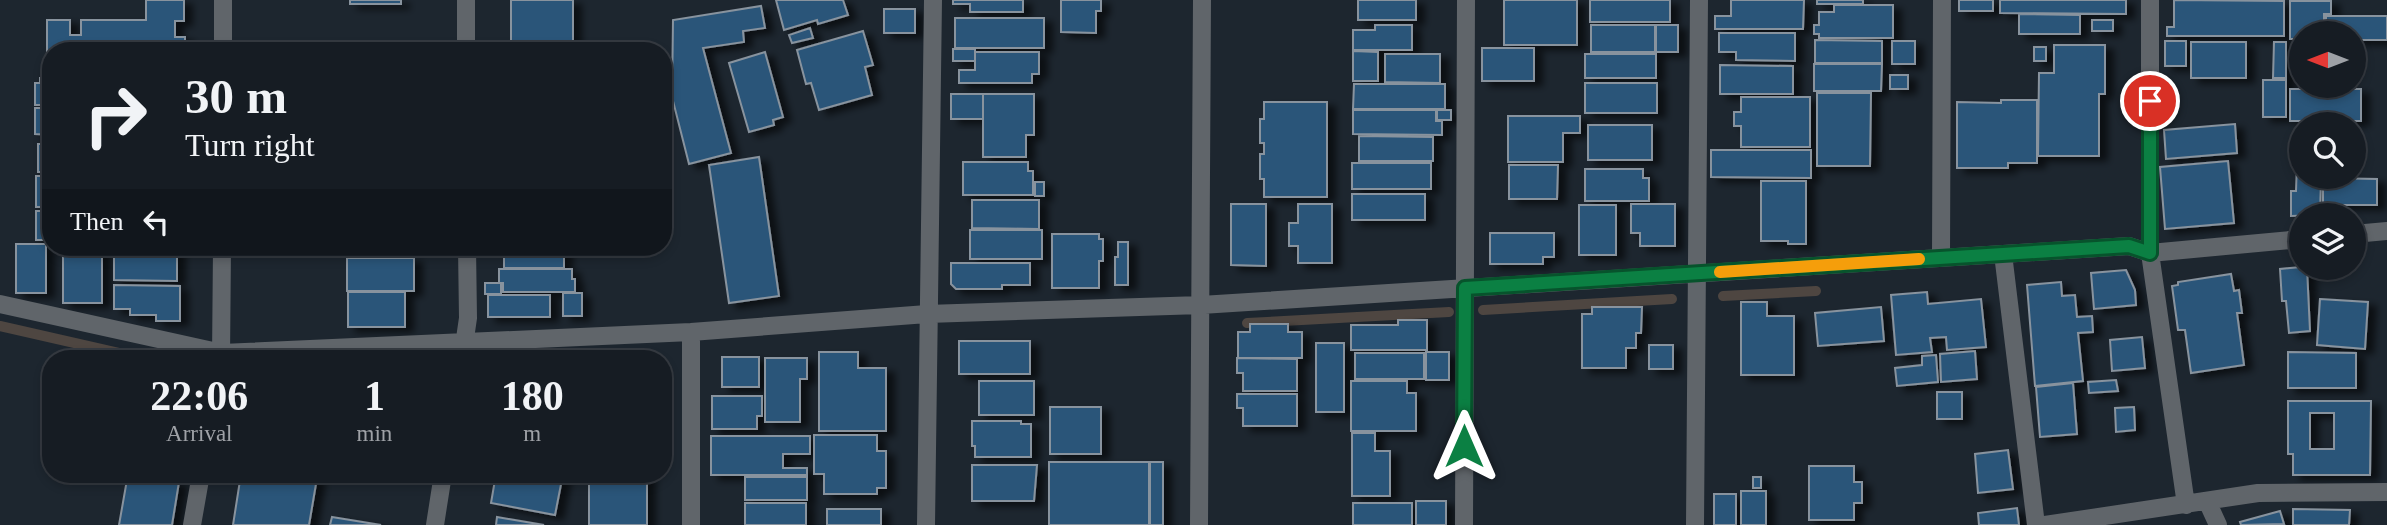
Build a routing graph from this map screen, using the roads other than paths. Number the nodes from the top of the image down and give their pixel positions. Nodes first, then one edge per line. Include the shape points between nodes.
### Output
1 (223, 0) edge
2 (466, 0) edge
3 (933, 0) edge
4 (1202, 0) edge
5 (1466, 0) edge
6 (1699, 0) edge
7 (1942, 0) edge
8 (2150, 0) edge
9 (223, 42) edge
10 (466, 42) edge
11 (2387, 231) edge
12 (2366, 233) edge
13 (2289, 240) edge
14 (2150, 253) junction
15 (2003, 254) junction
16 (222, 256) edge
17 (467, 256) edge
18 (1941, 258) junction
19 (1697, 274) junction
20 (1465, 288) junction
21 (0, 304) edge
22 (1201, 305) junction
23 (928, 314) junction
24 (691, 332) junction
25 (196, 350) edge
26 (221, 350) edge
27 (463, 350) edge
28 (475, 350) edge
29 (199, 483) edge
30 (442, 483) edge
31 (2387, 492) edge
32 (2207, 502) junction
33 (2186, 505) junction
34 (192, 525) edge
35 (435, 525) edge
36 (691, 525) edge
37 (926, 525) edge
38 (1199, 525) edge
39 (1464, 525) edge
40 (1695, 525) edge
41 (2036, 525) edge
42 (2045, 525) edge
43 (2217, 525) edge

1 - 9 street
2 - 10 street
3 - 23 street
4 - 22 street
5 - 20 street
6 - 19 street
7 - 18 street
8 - 14 street
11 - 12 street
13 - 14 street
14 - 15 street via 2129,246
14 - 33 street
15 - 18 street
15 - 41 street
16 - 26 street
17 - 27 street
18 - 19 street
19 - 20 street
19 - 40 street
20 - 22 street
20 - 39 street
21 - 25 street
22 - 23 street
22 - 38 street
23 - 24 street
23 - 37 street
24 - 28 street
24 - 36 street
29 - 34 street
30 - 35 street
31 - 32 street via 2258,493
32 - 33 street
32 - 43 street
33 - 42 street

